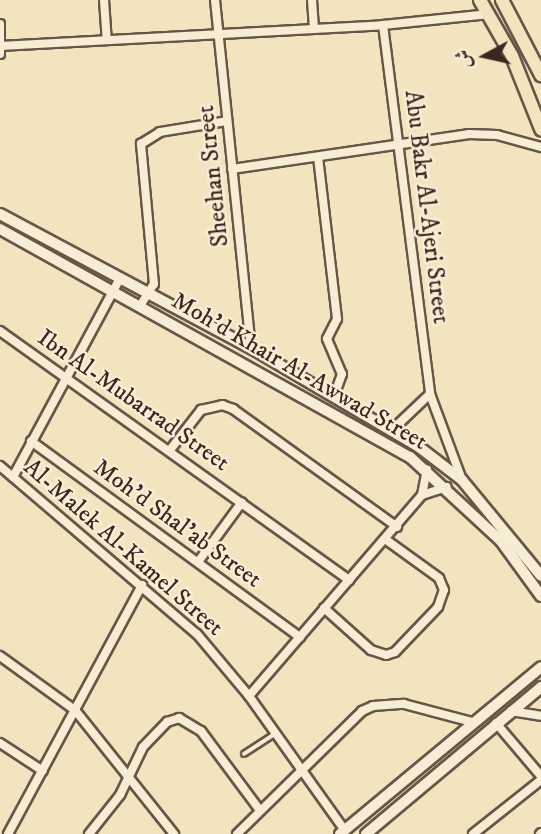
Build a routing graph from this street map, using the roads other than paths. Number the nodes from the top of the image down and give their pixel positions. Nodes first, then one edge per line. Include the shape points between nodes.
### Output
1 (104, 0) edge
2 (215, 0) edge
3 (312, 0) edge
4 (480, 0) edge
5 (502, 0) edge
6 (489, 14) junction
7 (0, 24) edge
8 (383, 25) junction
9 (314, 28) junction
10 (219, 34) junction
11 (107, 39) junction
12 (0, 49) edge
13 (541, 75) edge
14 (227, 121) junction
15 (541, 129) edge
16 (400, 144) junction
17 (541, 147) edge
18 (318, 157) junction
19 (232, 169) junction
20 (0, 214) edge
21 (0, 229) edge
22 (120, 278) junction
23 (114, 291) junction
24 (150, 293) junction
25 (140, 306) junction
26 (0, 331) edge
27 (251, 348) junction
28 (65, 379) junction
29 (430, 394) junction
30 (334, 396) junction
31 (392, 430) junction
32 (32, 442) junction
33 (170, 450) junction
34 (0, 466) edge
35 (427, 469) junction
36 (13, 477) junction
37 (462, 480) junction
38 (447, 487) junction
39 (422, 495) junction
40 (242, 502) junction
41 (397, 527) junction
42 (385, 539) junction
43 (198, 562) junction
44 (541, 576) edge
45 (349, 580) junction
46 (142, 585) junction
47 (541, 596) edge
48 (324, 608) junction
49 (300, 637) junction
50 (0, 656) edge
51 (541, 667) edge
52 (541, 687) edge
53 (249, 696) junction
54 (75, 710) junction
55 (511, 712) junction
56 (541, 716) edge
57 (472, 722) junction
58 (496, 723) junction
59 (275, 734) junction
60 (0, 743) edge
61 (244, 754) dead end
62 (300, 770) junction
63 (43, 771) junction
64 (128, 775) junction
65 (541, 778) edge
66 (259, 810) junction
67 (0, 830) edge
68 (342, 832) edge
69 (91, 833) edge
70 (6, 834) edge
71 (174, 834) edge
72 (237, 834) edge
73 (366, 834) edge
74 (473, 834) edge

1 - 11 street
2 - 10 street, Sheehan Street
3 - 9 street
4 - 6 highway
5 - 13 highway
6 - 8 street
6 - 15 highway via 512,55
7 - 12 street
8 - 9 street
8 - 16 street, Abu Bakr Al-Ajeri Street
9 - 10 street
10 - 11 street
10 - 14 street, Sheehan Street
11 - 12 street
14 - 19 street, Sheehan Street
14 - 24 street via 159,132 141,144 154,284
16 - 17 street via 497,135
16 - 18 street
16 - 29 street, Abu Bakr Al-Ajeri Street
18 - 19 street
18 - 30 street via 337,319 327,342 342,374
19 - 27 street, Sheehan Street
20 - 22 street, Moh'd Khair Al-Awwad Street
21 - 23 street, Moh'd Khair Al-Awwad Street
22 - 23 street
22 - 24 street, Moh'd Khair Al-Awwad Street
23 - 25 street, Moh'd Khair Al-Awwad Street
23 - 28 street
24 - 25 street
24 - 27 street, Moh'd Khair Al-Awwad Street
25 - 35 street, Moh'd Khair Al-Awwad Street via 365,428
26 - 28 street, Ibn Al-Mubarrad Street
27 - 30 street, Moh'd Khair Al-Awwad Street
28 - 32 street
28 - 33 street, Ibn Al-Mubarrad Street
29 - 31 street
29 - 37 street, Abu Bakr Al-Ajeri Street
30 - 31 street, Moh'd Khair Al-Awwad Street
31 - 37 street, Moh'd Khair Al-Awwad Street
32 - 36 street
32 - 43 street, Moh’d Shal’ab Street
33 - 40 street, Ibn Al-Mubarrad Street
33 - 41 street via 201,410 222,405
34 - 36 street, Al-Malek Al-Kamel Street
35 - 38 street, Moh'd Khair Al-Awwad Street
35 - 39 street
36 - 46 street, Al-Malek Al-Kamel Street
37 - 44 street, Moh'd Khair Al-Awwad Street
38 - 39 street
38 - 47 street, Moh'd Khair Al-Awwad Street via 501,541
39 - 41 street
40 - 43 street, Ibn Al-Mubarrad Street
40 - 45 street, Ibn Al-Mubarrad Street
41 - 42 street
42 - 45 street
42 - 48 street via 443,584 438,607 395,652 386,655 371,650
43 - 49 street, Moh’d Shal’ab Street
45 - 48 street
46 - 53 street, Al-Malek Al-Kamel Street via 197,634
46 - 54 street
48 - 49 street
49 - 53 street
50 - 54 street
51 - 57 street
52 - 55 street
53 - 59 street, Al-Malek Al-Kamel Street
54 - 63 street
54 - 64 street
55 - 56 street
55 - 58 street
57 - 62 street via 404,704 373,706
57 - 68 street
58 - 65 street
58 - 73 street
59 - 61 lane
59 - 62 street, Al-Malek Al-Kamel Street
60 - 63 street
62 - 66 street
62 - 68 street, Al-Malek Al-Kamel Street
63 - 70 street
64 - 66 street via 155,733 173,719 185,720 201,731
64 - 69 street via 120,795
64 - 71 street
65 - 74 street
66 - 72 street
67 - 70 street

